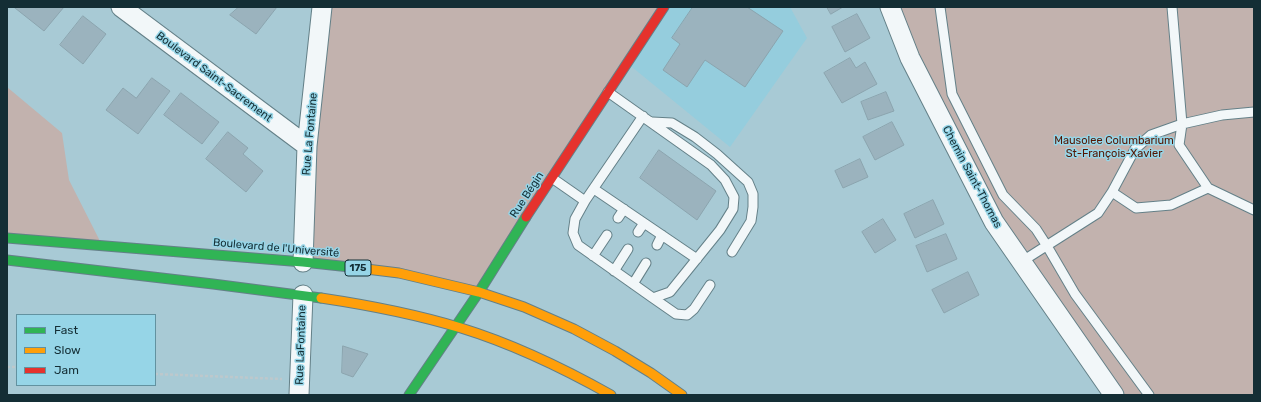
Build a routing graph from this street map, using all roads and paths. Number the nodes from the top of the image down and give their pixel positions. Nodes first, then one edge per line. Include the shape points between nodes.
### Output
1 (121, 7) edge
2 (322, 7) edge
3 (664, 7) edge
4 (890, 7) edge
5 (940, 7) edge
6 (1172, 7) edge
7 (608, 92) junction
8 (1254, 112) edge
9 (642, 116) junction
10 (652, 122) junction
11 (1182, 124) junction
12 (307, 146) junction
13 (552, 178) junction
14 (1208, 188) junction
15 (594, 189) junction
16 (1112, 192) junction
17 (585, 201) junction
18 (624, 209) junction
19 (1254, 210) edge
20 (618, 218) dead end
21 (644, 223) junction
22 (638, 232) dead end
23 (607, 235) dead end
24 (662, 235) junction
25 (7, 238) edge
26 (657, 245) dead end
27 (1047, 246) junction
28 (628, 249) dead end
29 (732, 252) dead end
30 (593, 256) junction
31 (698, 259) junction
32 (7, 260) edge
33 (303, 262) junction
34 (1022, 262) junction
35 (646, 263) dead end
36 (614, 271) junction
37 (633, 284) junction
38 (710, 286) dead end
39 (479, 292) junction
40 (303, 295) junction
41 (653, 298) junction
42 (455, 327) junction
43 (156, 374) edge
44 (299, 387) edge
45 (409, 395) edge
46 (611, 395) edge
47 (682, 395) edge
48 (1114, 395) edge
49 (1149, 395) edge

1 - 12 street, Boulevard Saint-Sacrement
2 - 12 street, Rue La Fontaine
3 - 7 main road, Rue Bégin
4 - 34 street, Chemin Saint-Thomas via 910,58 994,222
5 - 27 lane via 952,94 1003,195 1036,229
6 - 11 lane
7 - 9 lane
7 - 13 main road, Rue Bégin
8 - 11 lane via 1222,115
9 - 10 lane
9 - 15 lane
10 - 29 lane via 672,123 717,154 748,182 753,194 751,221
10 - 31 lane via 711,165 725,180 734,197 733,209
11 - 14 lane via 1179,145
11 - 16 lane via 1151,135 1135,149
12 - 33 street, Rue La Fontaine
13 - 17 lane
13 - 39 main road, Rue Bégin
14 - 16 lane via 1171,205 1136,208
14 - 19 lane
15 - 17 lane
15 - 18 lane
16 - 27 lane via 1098,213
17 - 30 lane via 574,220 573,233 578,245
18 - 20 lane
18 - 21 lane
21 - 22 lane
21 - 24 lane
23 - 30 lane
24 - 26 lane
24 - 31 lane
25 - 33 main road, Boulevard de l'Université / 175
27 - 34 lane
27 - 49 lane via 1075,294
28 - 36 lane
30 - 36 lane
31 - 41 lane via 670,292
32 - 40 main road
33 - 39 main road, Boulevard de l'Université / 175 via 399,272
34 - 48 street, Chemin Saint-Thomas
35 - 37 lane
36 - 37 lane
37 - 41 lane
38 - 41 lane via 687,315 676,314
39 - 42 main road, Rue Bégin
39 - 47 main road, Boulevard de l'Université / 175 via 524,307 574,329 651,373
40 - 42 main road via 409,314
40 - 44 street, Rue LaFontaine
42 - 45 main road, Rue Bégin
42 - 46 main road via 506,344
43 - 44 path

